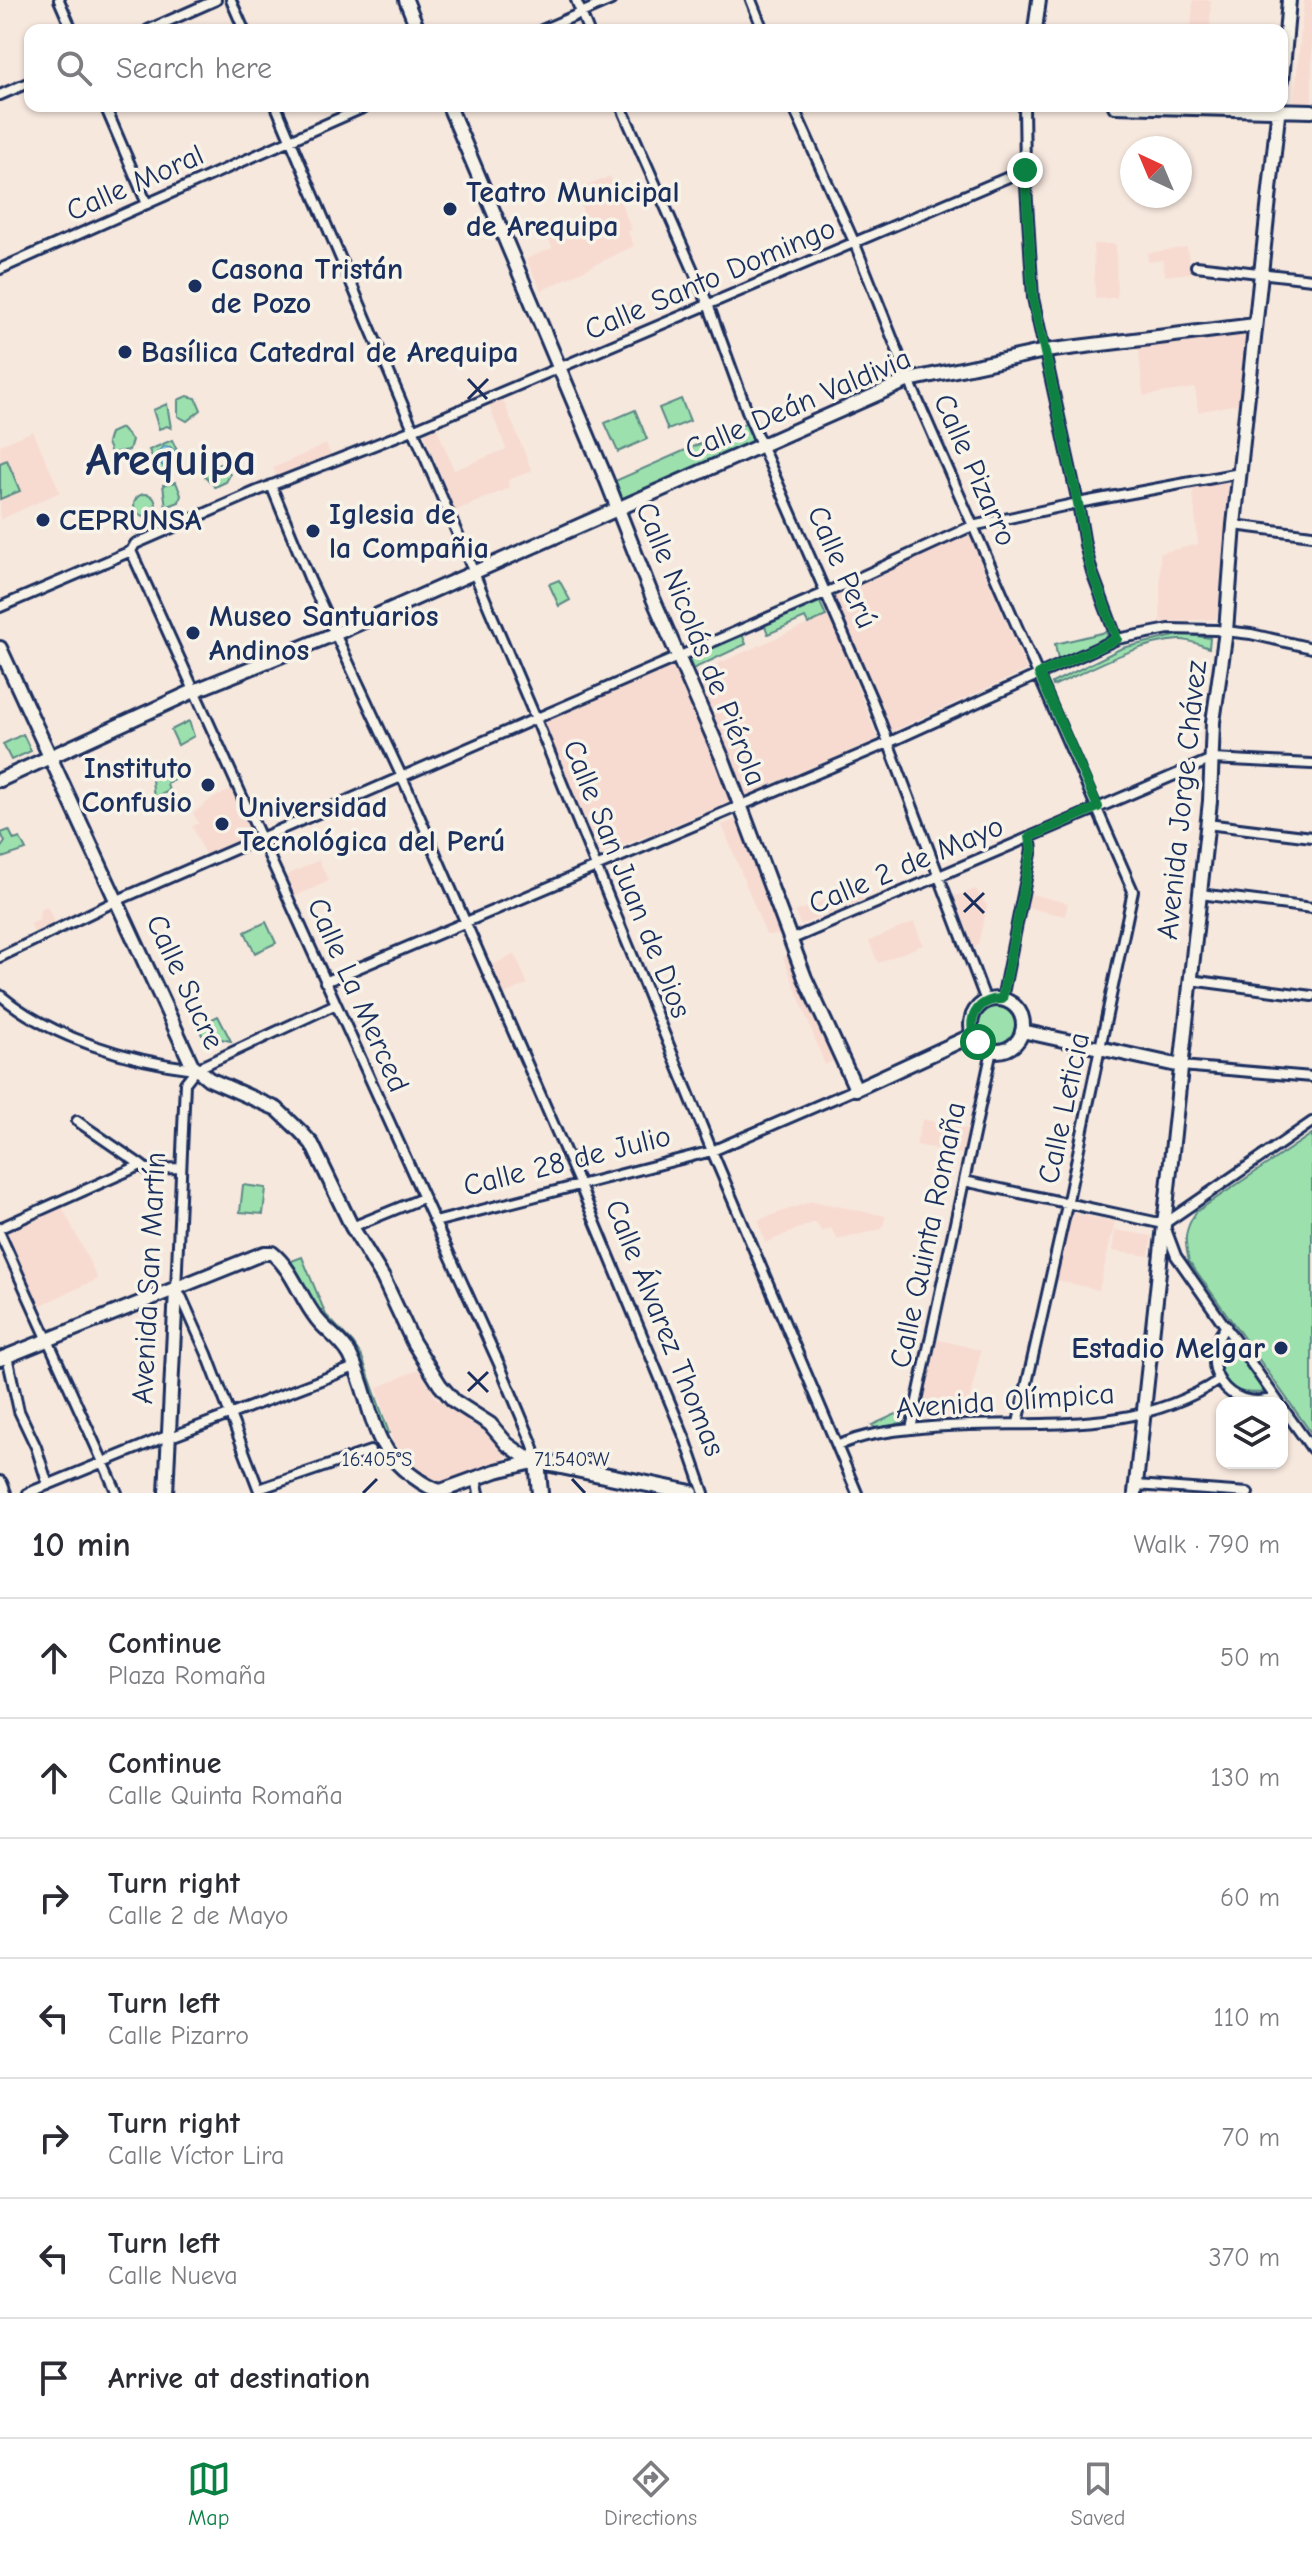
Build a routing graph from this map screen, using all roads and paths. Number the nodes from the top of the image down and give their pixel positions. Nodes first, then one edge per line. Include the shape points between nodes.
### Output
1 (59, 0) edge
2 (216, 0) edge
3 (231, 0) edge
4 (406, 0) edge
5 (576, 0) edge
6 (611, 0) edge
7 (751, 0) edge
8 (1039, 0) edge
9 (1289, 0) edge
10 (581, 13) junction
11 (69, 24) edge
12 (162, 24) edge
13 (241, 24) edge
14 (416, 24) edge
15 (556, 24) edge
16 (586, 24) edge
17 (761, 24) edge
18 (1036, 24) edge
19 (1287, 24) edge
20 (24, 85) edge
21 (0, 95) edge
22 (1288, 110) edge
23 (1312, 111) edge
24 (108, 112) edge
25 (279, 112) edge
26 (353, 112) edge
27 (452, 112) edge
28 (624, 112) edge
29 (796, 112) edge
30 (1024, 112) edge
31 (1279, 112) edge
32 (290, 139) junction
33 (1025, 170) junction
34 (147, 204) junction
35 (855, 244) junction
36 (1, 265) edge
37 (1196, 266) dead end
38 (1262, 273) junction
39 (1312, 279) edge
40 (708, 304) junction
41 (1255, 325) junction
42 (1045, 351) junction
43 (559, 368) junction
44 (909, 380) junction
45 (413, 430) junction
46 (762, 447) junction
47 (1240, 473) junction
48 (271, 485) junction
49 (1078, 503) junction
50 (617, 510) junction
51 (1234, 525) junction
52 (972, 526) junction
53 (1312, 535) edge
54 (131, 551) junction
55 (473, 573) junction
56 (827, 591) junction
57 (0, 607) edge
58 (1226, 631) junction
59 (337, 633) junction
60 (1117, 639) junction
61 (0, 648) edge
62 (1312, 648) edge
63 (679, 654) junction
64 (1039, 674) junction
65 (194, 691) junction
66 (536, 719) junction
67 (889, 742) junction
68 (51, 757) junction
69 (1212, 759) junction
70 (1312, 764) edge
71 (401, 775) junction
72 (0, 780) edge
73 (740, 806) junction
74 (1098, 807) junction
75 (1207, 824) junction
76 (261, 837) junction
77 (1030, 837) junction
78 (1312, 837) edge
79 (597, 867) junction
80 (939, 875) junction
81 (1200, 894) junction
82 (118, 900) junction
83 (1312, 908) edge
84 (463, 922) junction
85 (790, 940) junction
86 (0, 957) edge
87 (1190, 980) junction
88 (325, 982) junction
89 (0, 995) edge
90 (1312, 996) edge
91 (1002, 999) junction
92 (986, 1001) junction
93 (336, 1004) junction
94 (1022, 1031) junction
95 (973, 1035) junction
96 (1101, 1048) junction
97 (992, 1050) junction
98 (1181, 1066) junction
99 (196, 1069) junction
100 (1312, 1077) edge
101 (856, 1089) junction
102 (77, 1121) dead end
103 (1312, 1122) edge
104 (712, 1151) junction
105 (141, 1165) junction
106 (181, 1168) junction
107 (964, 1181) junction
108 (579, 1183) junction
109 (423, 1198) junction
110 (1067, 1205) junction
111 (435, 1222) junction
112 (1164, 1224) junction
113 (352, 1227) junction
114 (0, 1228) edge
115 (0, 1234) edge
116 (176, 1290) junction
117 (1226, 1326) junction
118 (48, 1339) junction
119 (4, 1357) edge
120 (355, 1367) junction
121 (1219, 1380) junction
122 (1236, 1397) edge
123 (1275, 1397) edge
124 (230, 1413) junction
125 (1144, 1415) junction
126 (1288, 1416) edge
127 (1018, 1423) junction
128 (911, 1429) junction
129 (167, 1436) junction
130 (837, 1446) junction
131 (1312, 1449) edge
132 (370, 1451) dead end
133 (517, 1451) junction
134 (104, 1462) junction
135 (542, 1466) junction
136 (510, 1467) junction
137 (476, 1479) junction
138 (0, 1483) edge
139 (48, 1485) junction
140 (424, 1488) edge
141 (1136, 1489) edge
142 (259, 1491) edge
143 (702, 1491) edge
144 (4, 1493) edge
145 (28, 1493) edge
146 (117, 1493) edge
147 (166, 1493) edge
148 (479, 1493) edge
149 (540, 1493) edge
150 (549, 1493) edge
151 (652, 1493) edge
152 (857, 1493) edge
153 (1248, 1493) edge

1 - 11 street
2 - 12 street
3 - 13 street
4 - 14 street
5 - 10 street
6 - 10 street
7 - 17 street
8 - 18 street
9 - 19 street
10 - 15 street
10 - 16 street
20 - 21 street
22 - 23 street
24 - 34 street
25 - 32 street, Calle San Juan de Dios
26 - 32 street, Calle Moral
27 - 43 street, Calle Nicolás de Piérola
28 - 40 street, Calle Perú
29 - 35 street, Calle Pizarro
30 - 33 street
31 - 38 street, Avenida Jorge Chávez
32 - 34 street, Calle Moral
32 - 45 street, Calle San Juan de Dios
33 - 35 street, Calle Santo Domingo
33 - 42 street via 1033,298
34 - 36 street, Calle Moral
35 - 40 street, Calle Santo Domingo
35 - 44 street, Calle Pizarro
37 - 38 street
38 - 39 street
38 - 41 street, Avenida Jorge Chávez
40 - 43 street, Calle Santo Domingo
40 - 46 street, Calle Perú
41 - 42 street, Calle Deán Valdivia
41 - 47 street, Avenida Jorge Chávez
42 - 44 street, Calle Deán Valdivia
42 - 49 street
43 - 45 street, Calle Santo Domingo
43 - 50 street, Calle Nicolás de Piérola
44 - 46 street, Calle Deán Valdivia
44 - 52 street, Calle Pizarro
45 - 48 street, Calle Santo Domingo
45 - 55 street, Calle San Juan de Dios
46 - 50 street, Calle Deán Valdivia
46 - 56 street, Calle Perú
47 - 49 street
47 - 51 street, Avenida Jorge Chávez
48 - 54 street, Calle Santo Domingo via 135,544
48 - 59 street, Calle Álvarez Thomas
49 - 52 street
49 - 60 street via 1092,572
50 - 55 street, Calle Deán Valdivia
50 - 63 street, Calle Nicolás de Piérola
51 - 53 street
51 - 58 street, Avenida Jorge Chávez
52 - 56 street
52 - 64 street, Calle Pizarro
54 - 57 street, Calle Santo Domingo
54 - 65 street, Calle La Merced
55 - 59 street, Calle Deán Valdivia
55 - 66 street, Calle San Juan de Dios
56 - 63 street
56 - 67 street, Calle Perú
58 - 60 street via 1169,629
58 - 62 street
58 - 69 street, Avenida Jorge Chávez
59 - 65 street, Calle Deán Valdivia
59 - 71 street, Calle Álvarez Thomas
60 - 64 street
61 - 68 street, Calle Sucre
63 - 66 street
63 - 73 street, Calle Nicolás de Piérola
64 - 67 street
64 - 74 street, Calle Pizarro
65 - 68 street, Calle Deán Valdivia
65 - 76 street, Calle La Merced
66 - 71 street
66 - 79 street, Calle San Juan de Dios
67 - 73 street
67 - 80 street, Calle Perú
68 - 72 street, Calle Deán Valdivia
68 - 82 street, Calle Sucre
69 - 70 street, Calle 2 de Mayo
69 - 74 street, Calle 2 de Mayo
69 - 75 street, Avenida Jorge Chávez
71 - 76 street
71 - 84 street, Calle Álvarez Thomas
73 - 79 street
73 - 85 street, Calle Nicolás de Piérola
74 - 77 street, Calle 2 de Mayo
74 - 96 street, Calle Leticia via 1133,891
75 - 78 street
75 - 81 street, Avenida Jorge Chávez
76 - 82 street
76 - 88 street, Calle La Merced
77 - 80 street, Calle 2 de Mayo
77 - 91 street via 1032,849
79 - 84 street
79 - 104 street, Calle San Juan de Dios
80 - 85 street, Calle 2 de Mayo
80 - 92 street, Calle Perú
81 - 83 street
81 - 87 street, Avenida Jorge Chávez
82 - 86 street
82 - 99 street, Calle Sucre
84 - 88 street
84 - 108 street, Calle Álvarez Thomas
85 - 101 street, Calle Nicolás de Piérola
87 - 90 street
87 - 98 street, Avenida Jorge Chávez
88 - 93 street, Calle La Merced
89 - 99 street via 67,1036
91 - 92 street
91 - 94 street via 1016,1007
92 - 95 street via 974,1012
93 - 99 street
93 - 109 street, Calle La Merced
94 - 96 street
94 - 97 street via 1014,1044
95 - 97 street
95 - 101 street
96 - 98 street
96 - 110 street, Calle Leticia
97 - 107 street, Calle Quinta Romaña
98 - 100 street
98 - 112 street, Avenida Jorge Chávez
99 - 106 street, Avenida San Martín via 185,1083
99 - 113 street, Calle Sucre via 287,1116 312,1144
101 - 104 street, Calle 28 de Julio
102 - 105 street
103 - 112 street
104 - 108 street, Calle 28 de Julio
104 - 130 street, Calle San Juan de Dios
105 - 106 street
105 - 114 street
106 - 116 street, Avenida San Martín
107 - 110 street
107 - 128 street, Calle Quinta Romaña
108 - 111 street, Calle 28 de Julio
108 - 143 street, Calle Álvarez Thomas
109 - 111 street, Calle La Merced
109 - 113 street, Calle 28 de Julio
110 - 112 street
110 - 127 street, Calle Leticia
111 - 135 street, Calle La Merced
112 - 117 street via 1176,1256
112 - 125 street, Avenida Jorge Chávez
113 - 133 street, Calle Sucre via 440,1385
115 - 118 street
116 - 118 street
116 - 120 street via 272,1253
116 - 124 street
116 - 129 street, Avenida San Martín
117 - 121 street via 1214,1346
117 - 123 street
118 - 119 street
118 - 134 street
119 - 139 street
120 - 124 street
120 - 140 street via 389,1457
121 - 122 street
121 - 125 street, Avenida Olímpica
124 - 129 street
124 - 142 street
125 - 127 street, Avenida Olímpica via 1082,1424
125 - 141 street, Avenida Jorge Chávez
126 - 131 street
127 - 128 street, Avenida Olímpica
128 - 130 street, Avenida Olímpica via 852,1438
129 - 134 street
129 - 147 street, Avenida San Martín
130 - 152 street, Calle San Juan de Dios
132 - 142 street
133 - 135 street, Calle Sucre
133 - 136 street
134 - 139 street
134 - 146 street
135 - 136 street
135 - 143 main road
135 - 149 main road
135 - 150 main road
135 - 151 main road
136 - 137 street
137 - 140 street via 441,1491
137 - 148 street
138 - 144 street
139 - 145 street
141 - 153 street

